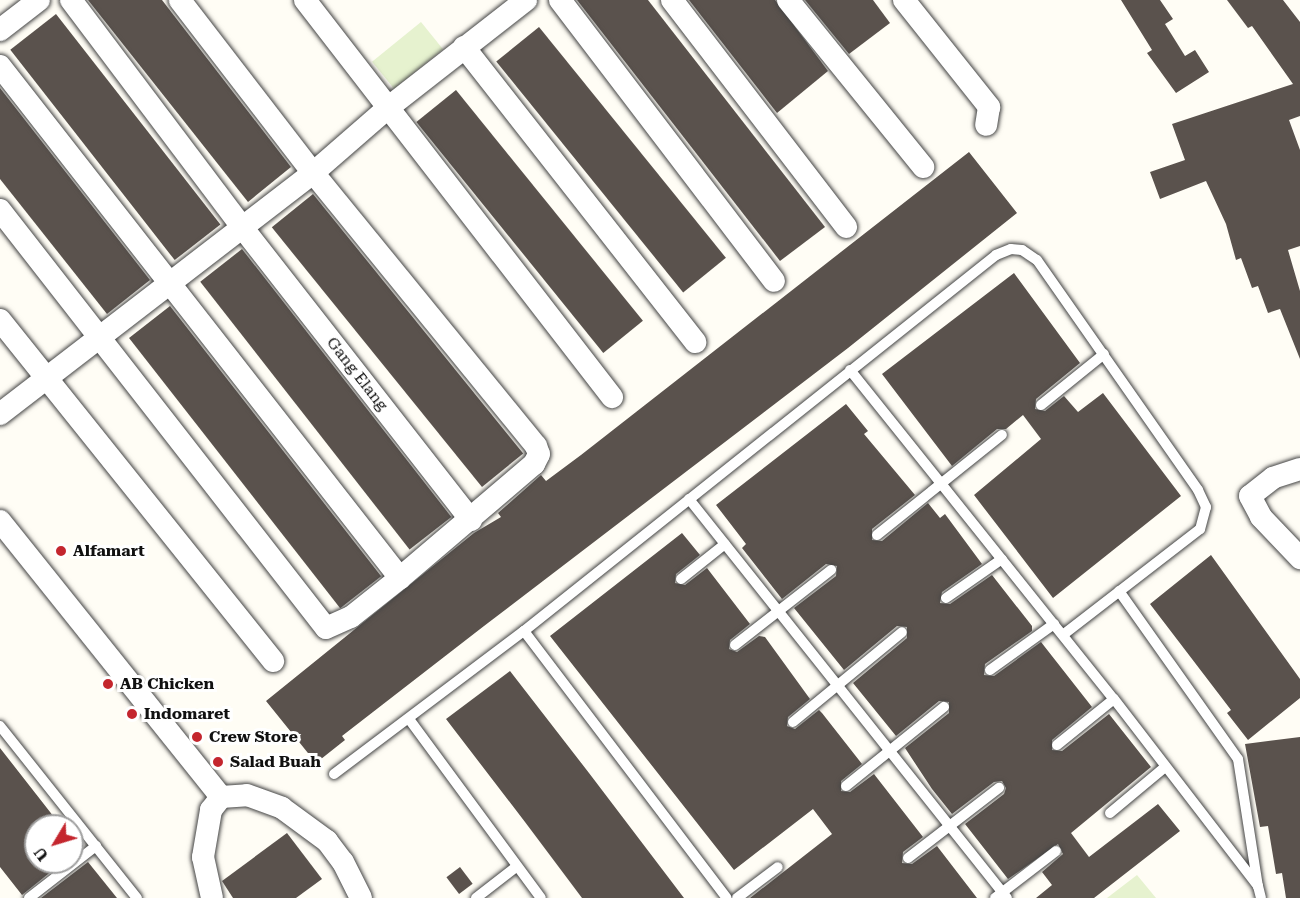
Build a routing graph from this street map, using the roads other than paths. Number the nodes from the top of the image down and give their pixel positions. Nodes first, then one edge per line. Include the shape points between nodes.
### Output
1 (39, 0) edge
2 (71, 0) edge
3 (180, 0) edge
4 (305, 0) edge
5 (526, 0) edge
6 (560, 0) edge
7 (672, 0) edge
8 (788, 0) edge
9 (904, 0) edge
10 (0, 30) edge
11 (464, 47) junction
12 (0, 66) edge
13 (390, 106) junction
14 (986, 125) dead end
15 (923, 167) dead end
16 (313, 173) junction
17 (0, 210) edge
18 (242, 227) junction
19 (846, 227) dead end
20 (774, 281) dead end
21 (170, 283) junction
22 (0, 320) edge
23 (97, 339) junction
24 (695, 342) dead end
25 (1104, 354) junction
26 (850, 370) junction
27 (45, 379) junction
28 (612, 397) dead end
29 (1041, 405) dead end
30 (0, 414) edge
31 (1002, 435) dead end
32 (1300, 470) edge
33 (939, 482) junction
34 (689, 499) junction
35 (471, 520) junction
36 (0, 521) edge
37 (877, 535) dead end
38 (725, 544) junction
39 (1300, 558) edge
40 (1002, 559) junction
41 (831, 570) dead end
42 (400, 578) junction
43 (681, 579) dead end
44 (1119, 591) junction
45 (946, 598) dead end
46 (779, 611) junction
47 (1054, 624) junction
48 (524, 631) junction
49 (902, 632) dead end
50 (1062, 635) junction
51 (735, 645) dead end
52 (273, 661) dead end
53 (990, 670) dead end
54 (839, 684) junction
55 (1114, 699) junction
56 (945, 707) dead end
57 (409, 719) junction
58 (793, 722) dead end
59 (0, 726) edge
60 (1057, 745) dead end
61 (891, 751) junction
62 (1165, 767) junction
63 (334, 774) dead end
64 (846, 786) dead end
65 (999, 788) dead end
66 (221, 796) junction
67 (1110, 813) dead end
68 (949, 827) junction
69 (96, 846) junction
70 (1056, 851) dead end
71 (908, 858) dead end
72 (516, 867) junction
73 (778, 867) dead end
74 (1258, 886) junction
75 (1002, 896) edge
76 (29, 898) edge
77 (137, 898) edge
78 (212, 898) edge
79 (361, 898) edge
80 (476, 898) edge
81 (541, 898) edge
82 (727, 898) edge
83 (737, 898) edge
84 (1261, 898) edge

1 - 10 street
2 - 18 street, Gang Elang
3 - 16 street
4 - 13 street
5 - 11 street
6 - 20 street
7 - 19 street
8 - 15 street
9 - 14 street via 989,107
11 - 13 street
11 - 24 street
12 - 21 street
13 - 16 street
13 - 28 street
16 - 18 street
16 - 35 street via 538,450 534,464
17 - 23 street
18 - 21 street
18 - 35 street, Gang Elang
21 - 23 street
21 - 42 street
22 - 27 street
23 - 27 street
23 - 42 street via 324,627 336,627
25 - 26 lane via 1037,260 1016,248 996,255
25 - 29 lane
25 - 44 lane via 1206,507 1200,529
26 - 33 lane
26 - 34 lane
27 - 30 street
27 - 52 street
31 - 33 lane
32 - 39 street via 1287,470 1250,496 1261,517
33 - 37 lane
33 - 40 lane
34 - 38 lane
34 - 48 lane
35 - 42 street
36 - 66 street
38 - 43 lane
38 - 46 lane
40 - 45 lane
40 - 47 lane
41 - 46 lane
44 - 50 lane
44 - 74 lane via 1238,759
46 - 51 lane
46 - 54 lane
47 - 50 lane
47 - 53 lane
48 - 57 lane
48 - 82 lane
49 - 54 lane
50 - 55 lane
54 - 58 lane
54 - 61 lane
55 - 60 lane
55 - 62 lane
56 - 61 lane
57 - 63 lane
57 - 72 lane
59 - 69 lane
61 - 64 lane
61 - 68 lane
62 - 67 lane
62 - 74 lane
65 - 68 lane
66 - 78 street via 206,828 203,857
66 - 79 street via 247,795 282,808 305,824 327,841 343,862
68 - 71 lane
68 - 75 lane
69 - 76 lane
69 - 77 lane
70 - 75 lane
72 - 80 lane
72 - 81 lane
73 - 83 lane
74 - 84 lane

